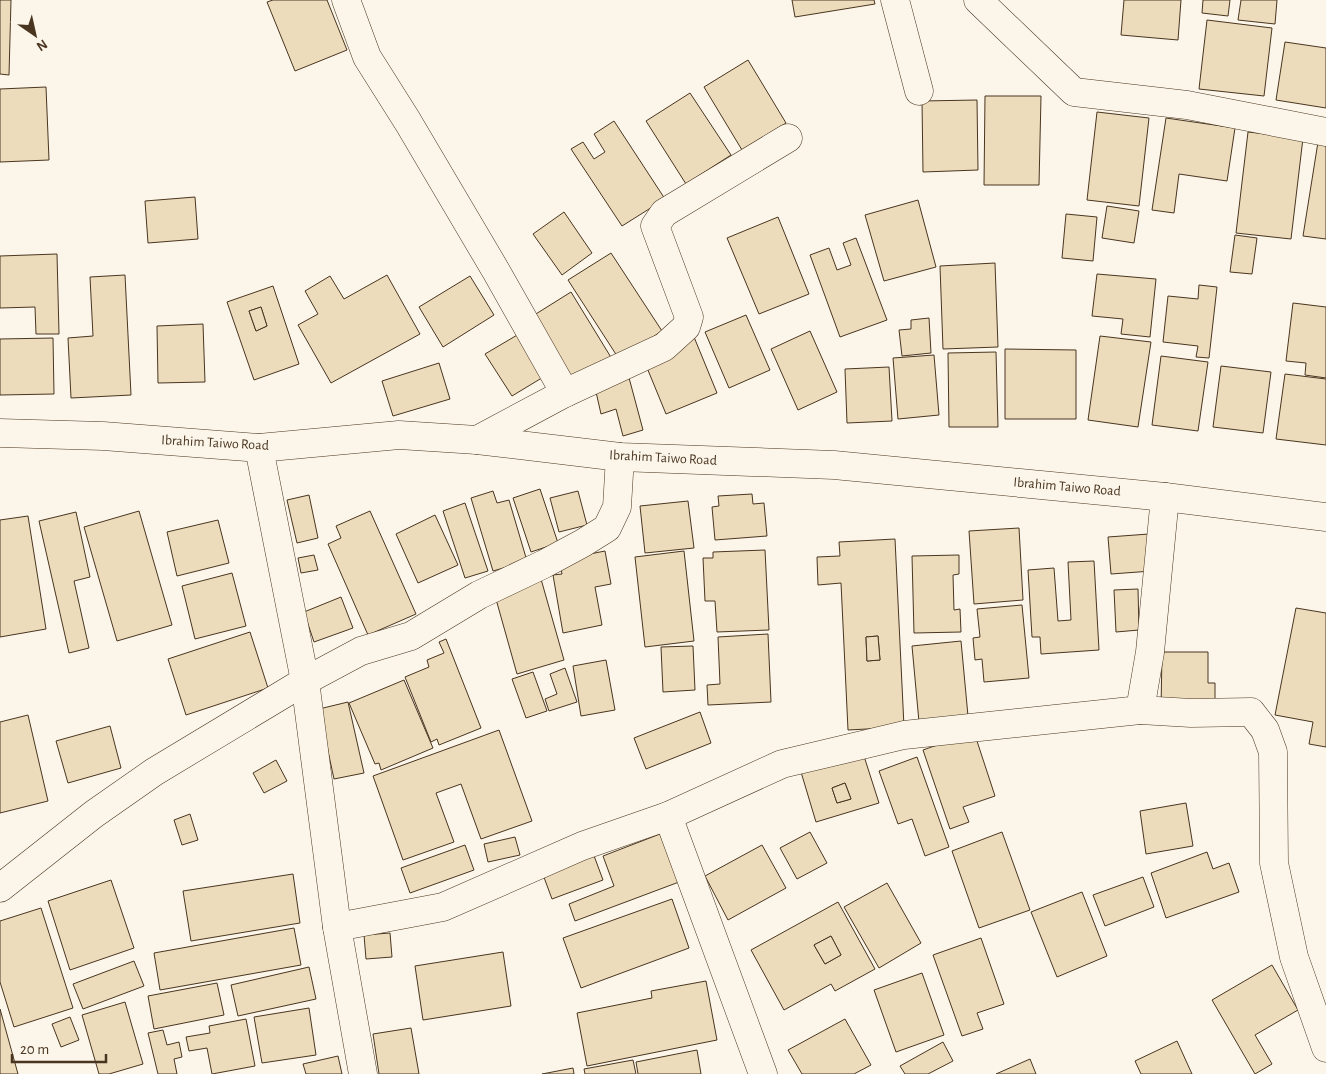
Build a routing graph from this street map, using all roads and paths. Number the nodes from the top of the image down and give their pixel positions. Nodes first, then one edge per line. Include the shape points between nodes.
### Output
1 (346, 0) edge
2 (895, 0) edge
3 (978, 0) edge
4 (919, 91) dead end
5 (1326, 132) edge
6 (788, 138) dead end
7 (565, 393) junction
8 (0, 433) edge
9 (477, 440) junction
10 (259, 448) junction
11 (620, 457) junction
12 (1165, 497) junction
13 (1326, 517) edge
14 (305, 681) junction
15 (1140, 710) junction
16 (668, 816) junction
17 (0, 888) edge
18 (336, 927) junction
19 (1326, 1048) edge
20 (363, 1074) edge
21 (763, 1074) edge

1 - 7 street via 366,57 408,122
2 - 4 street
3 - 5 street via 1074,92 1187,105
6 - 7 street via 664,213 655,226 689,317 686,327 664,347
7 - 9 street
8 - 10 street, Ibrahim Taiwo Road via 103,436
9 - 10 street, Ibrahim Taiwo Road via 399,434
9 - 11 street, Ibrahim Taiwo Road
10 - 14 street
11 - 12 street, Ibrahim Taiwo Road via 834,465
11 - 14 street via 617,507 607,528 544,564 479,595 411,636 361,651
12 - 13 street, Ibrahim Taiwo Road
12 - 15 street via 1150,652
14 - 17 street via 154,772 94,814
14 - 18 street
15 - 16 street via 904,735 782,764
15 - 19 street via 1251,712 1265,730 1273,752 1274,863 1294,957
16 - 18 street via 582,846 443,907
16 - 21 street
18 - 20 street

